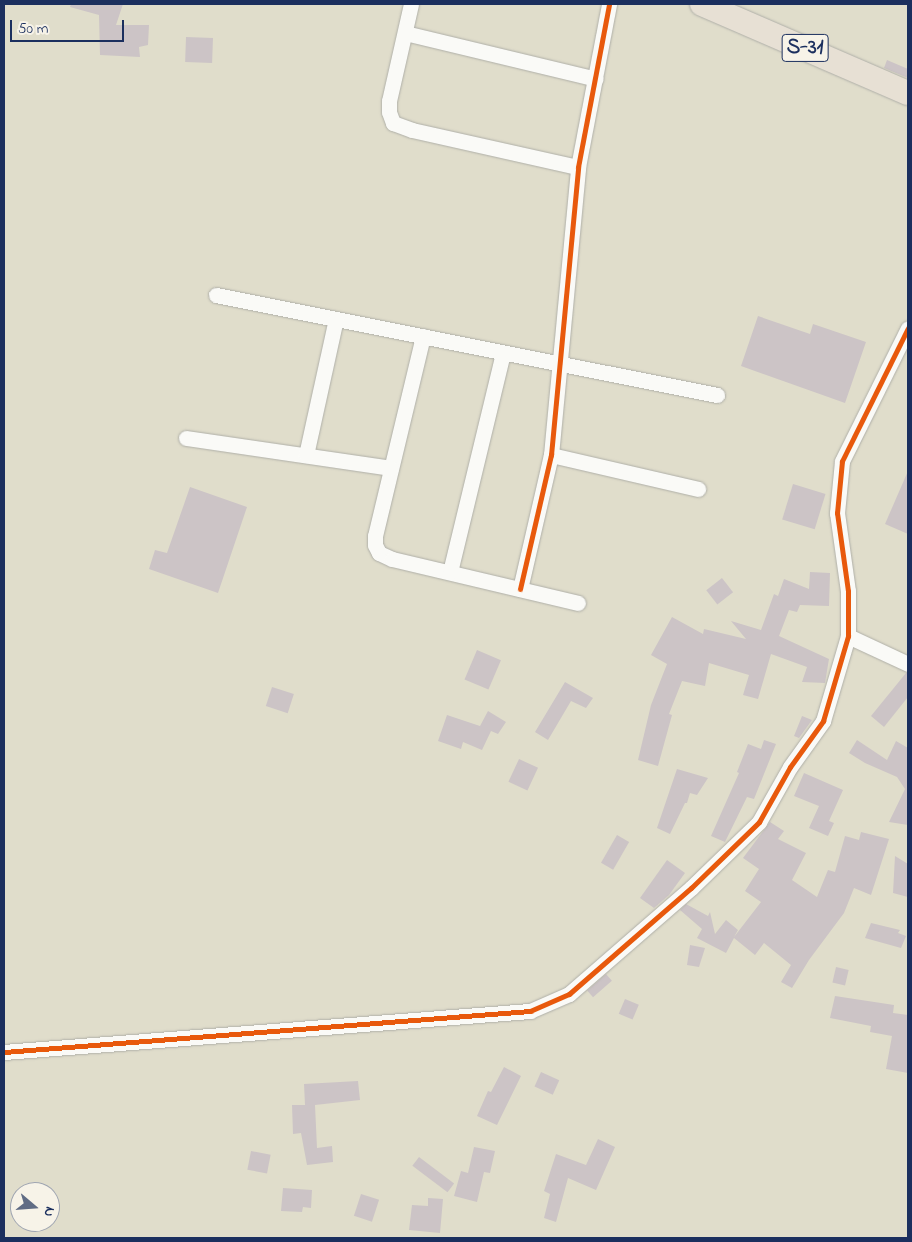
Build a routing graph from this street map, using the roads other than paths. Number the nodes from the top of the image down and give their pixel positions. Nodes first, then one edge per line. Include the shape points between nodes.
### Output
1 (411, 4) edge
2 (609, 4) edge
3 (702, 4) edge
4 (405, 33) junction
5 (596, 79) junction
6 (908, 93) edge
7 (578, 167) junction
8 (216, 295) dead end
9 (336, 319) junction
10 (908, 328) edge
11 (423, 336) junction
12 (504, 353) junction
13 (561, 363) junction
14 (717, 394) dead end
15 (186, 438) dead end
16 (306, 456) junction
17 (551, 456) junction
18 (391, 468) junction
19 (698, 489) dead end
20 (450, 572) junction
21 (520, 589) junction
22 (578, 602) dead end
23 (848, 636) junction
24 (908, 664) edge
25 (4, 1052) edge

1 - 4 street
2 - 5 street
3 - 6 main road, S-31
4 - 5 street
4 - 7 street via 388,112 393,123
5 - 7 street
7 - 13 street
8 - 9 street
9 - 11 street
9 - 16 street
10 - 23 street via 842,461 838,514 848,592
11 - 12 street
11 - 18 street
12 - 13 street
12 - 20 street
13 - 14 street
13 - 17 street
15 - 16 street
16 - 18 street
17 - 19 street
17 - 21 street
18 - 20 street via 375,536 379,553 384,557
20 - 21 street
21 - 22 street
23 - 24 street
23 - 25 street via 822,721 790,767 759,822 691,888 569,994 530,1011

